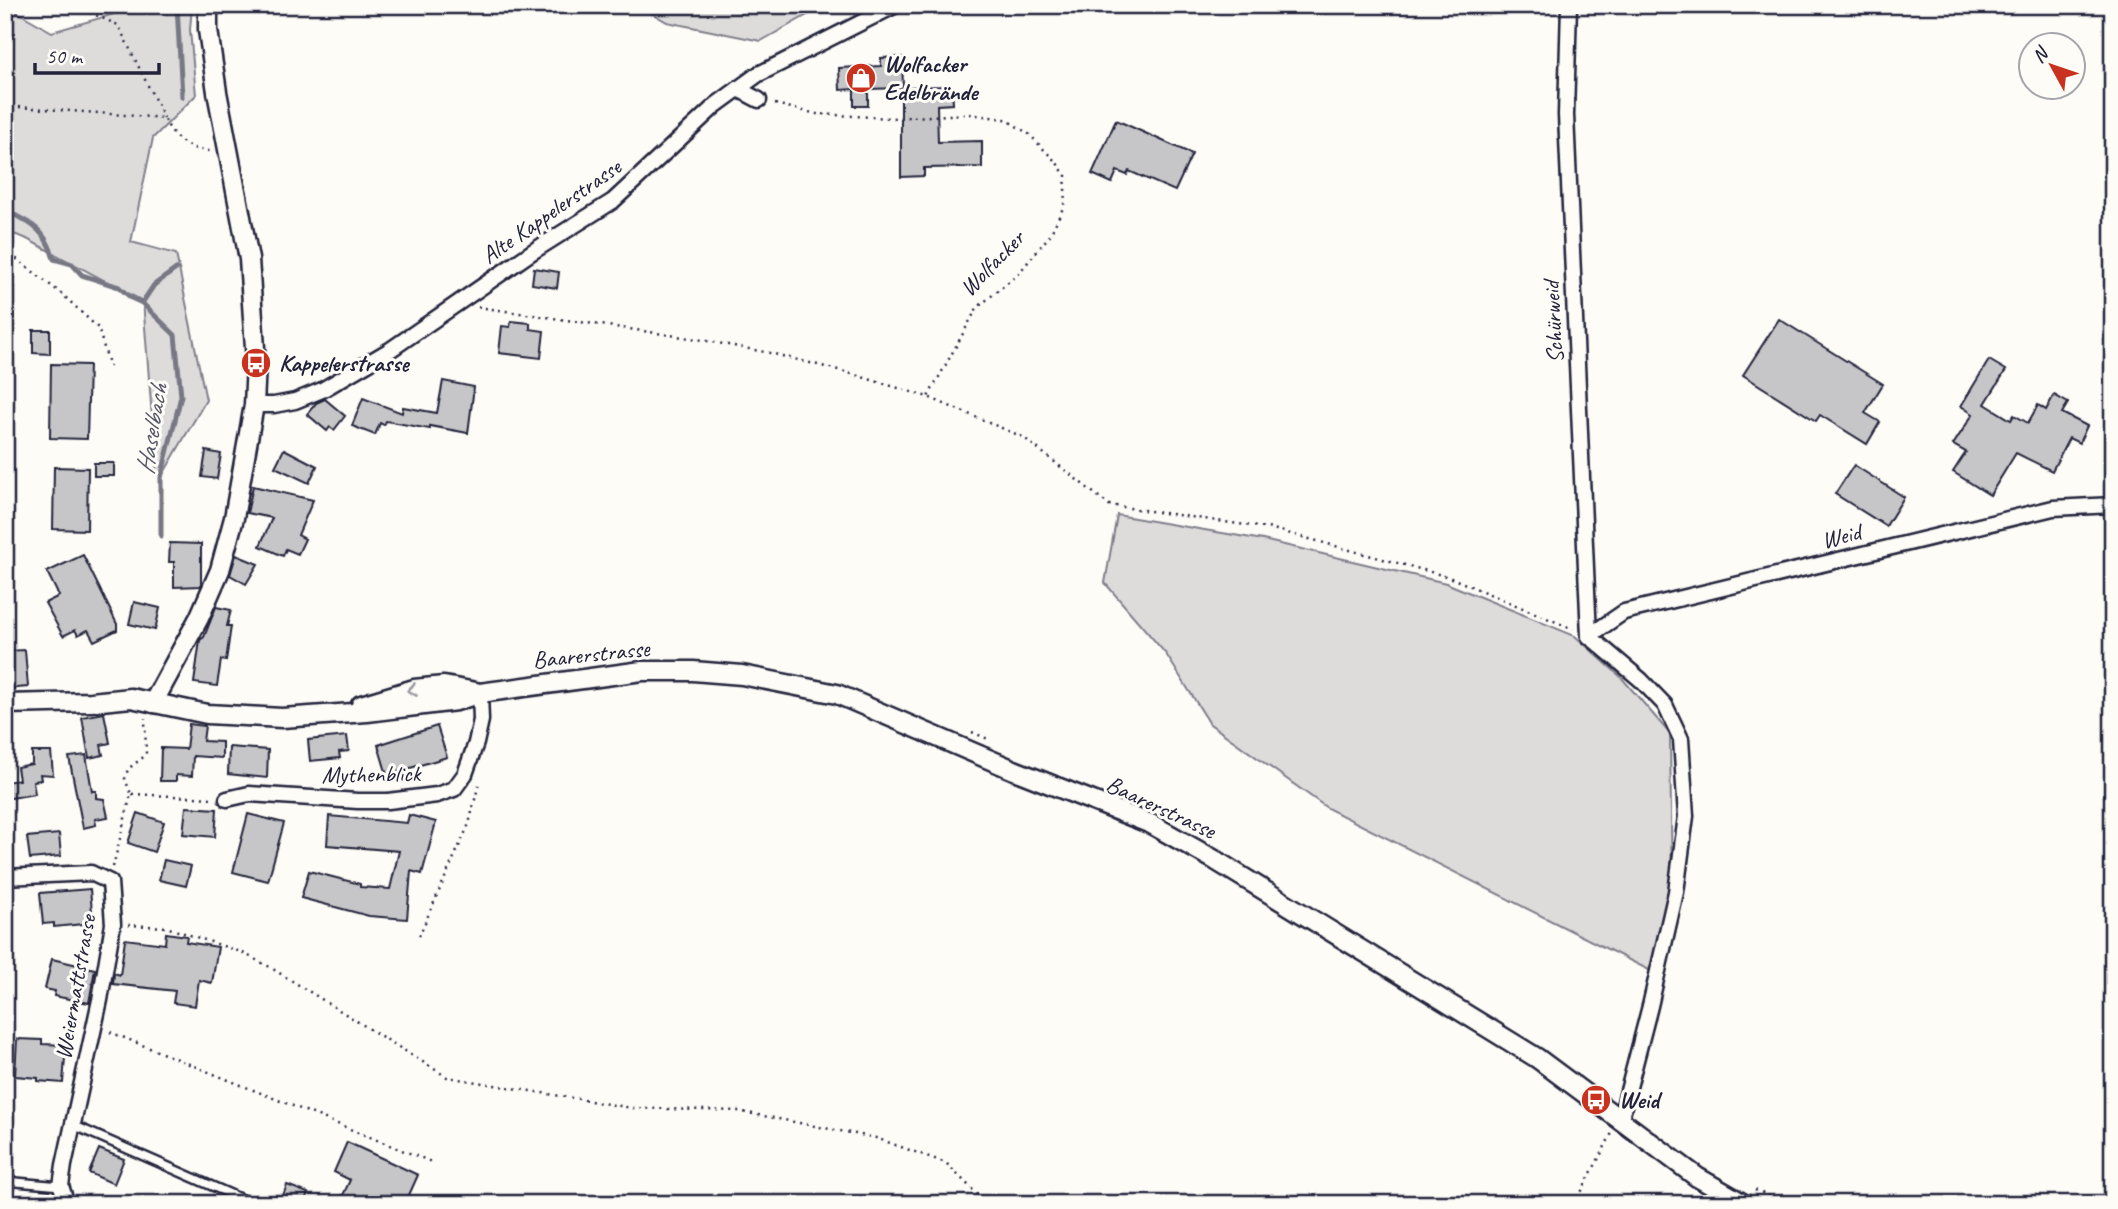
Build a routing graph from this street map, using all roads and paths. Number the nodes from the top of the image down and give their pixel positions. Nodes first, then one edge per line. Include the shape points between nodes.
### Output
1 (57, 5) edge
2 (208, 5) edge
3 (896, 5) edge
4 (1569, 5) edge
5 (738, 89) junction
6 (759, 100) joint
7 (5, 106) edge
8 (164, 118) junction
9 (228, 149) junction
10 (5, 250) edge
11 (458, 304) junction
12 (110, 367) dead end
13 (928, 397) junction
14 (254, 405) junction
15 (2113, 505) edge
16 (1589, 636) junction
17 (480, 693) junction
18 (153, 702) junction
19 (5, 704) edge
20 (972, 732) dead end
21 (996, 742) dead end
22 (480, 779) dead end
23 (131, 794) junction
24 (227, 799) joint
25 (5, 877) edge
26 (110, 882) junction
27 (113, 924) junction
28 (419, 936) dead end
29 (94, 1026) junction
30 (1621, 1118) junction
31 (72, 1125) junction
32 (434, 1163) dead end
33 (5, 1181) edge
34 (61, 1186) junction
35 (1746, 1195) edge
36 (2113, 1201) edge
37 (67, 1204) edge
38 (253, 1204) edge
39 (987, 1204) edge
40 (1575, 1204) edge
41 (1786, 1204) edge
42 (2100, 1204) edge

1 - 8 path via 77,7 118,25
2 - 9 street
3 - 5 street, Alte Kappelerstrasse
4 - 16 street, Schürweid via 1566,115
5 - 6 street
5 - 11 street, Alte Kappelerstrasse via 716,104 613,201
6 - 13 path, Wolfacker via 817,114 891,118 970,114 1006,119 1029,134 1066,176 1064,206 1051,234 1020,273 977,308
7 - 8 path
8 - 9 path via 178,140 190,147 214,152
9 - 14 street via 249,259
10 - 12 path via 98,328
11 - 13 path via 758,351
11 - 14 street, Alte Kappelerstrasse via 322,390 295,401
13 - 16 path via 1023,437 1108,505 1273,529 1449,577
14 - 18 street via 220,570
15 - 16 street, Weid via 2053,508 1624,612
16 - 30 street via 1665,705 1682,739 1686,816 1676,892
17 - 18 street, Baarerstrasse via 444,686 406,690 331,714 282,719 207,714
17 - 24 street, Mythenblick via 476,743 454,789 388,801 249,794
17 - 30 street, Baarerstrasse via 655,671 694,671 742,675 837,694 1151,824 1451,1003
18 - 19 street, Baarerstrasse via 131,698
18 - 23 path via 145,714 146,755 128,769 125,779
20 - 21 path
22 - 28 path via 469,824
23 - 24 path
23 - 26 path
25 - 26 street, Weiermattstrasse via 91,873
26 - 27 street, Weiermattstrasse
27 - 29 street, Weiermattstrasse
27 - 39 path via 166,927 241,952 447,1077 632,1108 738,1111 876,1138 946,1163
29 - 31 street, Weiermattstrasse
29 - 32 path
30 - 35 street, Baarerstrasse via 1697,1177
30 - 40 path
31 - 34 street, Weiermattstrasse
31 - 38 lane
33 - 34 lane
34 - 37 street, Weiermattstrasse
35 - 41 path
36 - 42 path

